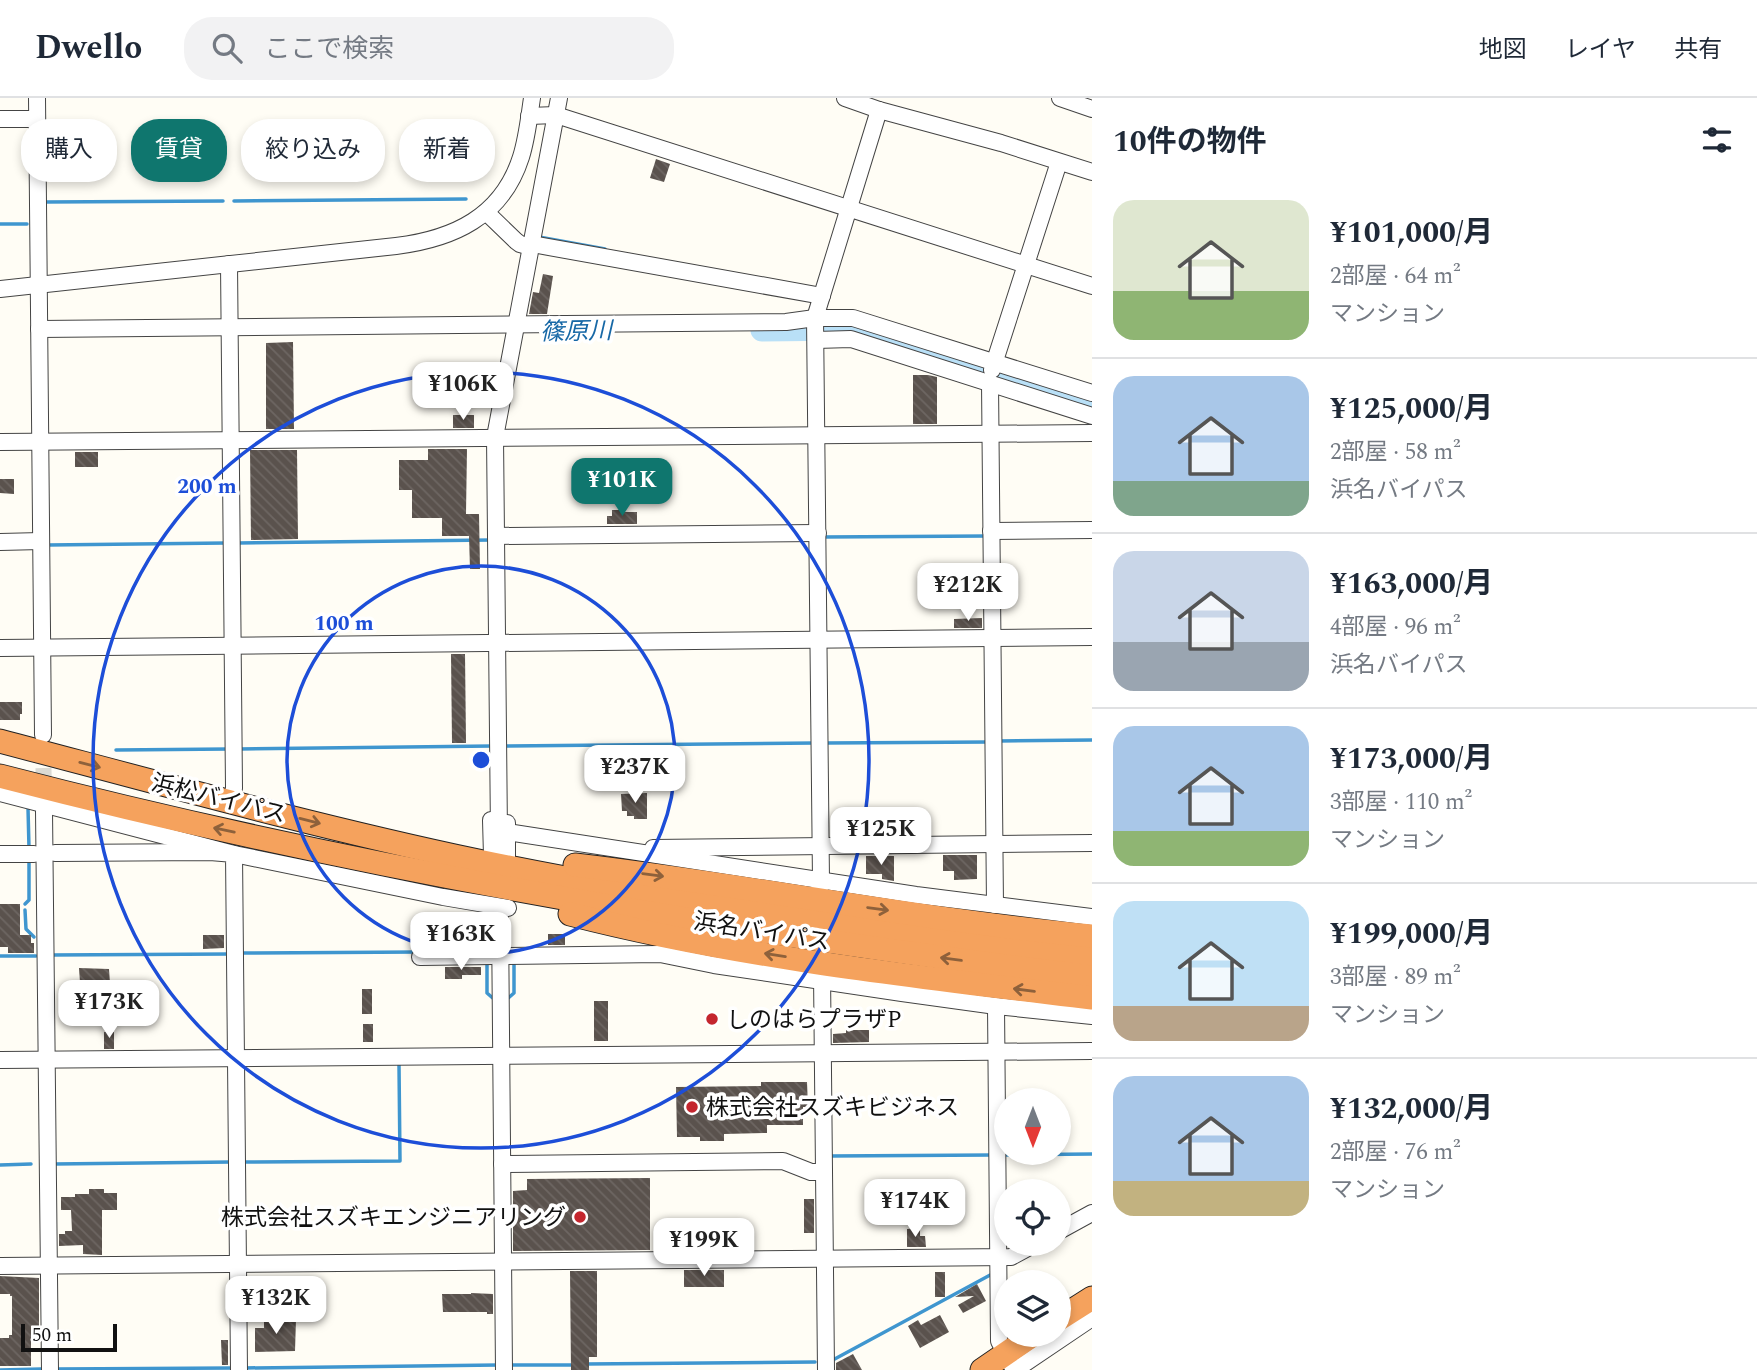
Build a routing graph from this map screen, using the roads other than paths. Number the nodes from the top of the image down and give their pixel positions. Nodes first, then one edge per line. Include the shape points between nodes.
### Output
1 (37, 98) edge
2 (532, 98) edge
3 (559, 98) edge
4 (845, 98) edge
5 (1060, 98) edge
6 (1092, 109) edge
7 (879, 110) junction
8 (556, 115) junction
9 (529, 116) junction
10 (0, 119) edge
11 (21, 119) edge
12 (37, 119) edge
13 (1059, 162) junction
14 (1092, 172) edge
15 (38, 182) edge
16 (849, 208) junction
17 (486, 212) junction
18 (531, 245) junction
19 (229, 264) junction
20 (1026, 265) junction
21 (39, 285) junction
22 (1092, 286) edge
23 (0, 289) edge
24 (822, 296) junction
25 (39, 329) junction
26 (515, 329) junction
27 (816, 329) junction
28 (230, 332) junction
29 (991, 375) junction
30 (1092, 393) edge
31 (1092, 416) edge
32 (990, 433) junction
33 (1092, 433) edge
34 (817, 434) junction
35 (495, 437) junction
36 (231, 440) junction
37 (0, 442) edge
38 (40, 442) junction
39 (1092, 530) edge
40 (991, 531) junction
41 (818, 533) junction
42 (496, 536) junction
43 (0, 541) edge
44 (41, 541) junction
45 (1092, 637) edge
46 (993, 638) junction
47 (819, 640) junction
48 (497, 643) junction
49 (233, 646) junction
50 (0, 648) edge
51 (42, 648) junction
52 (0, 741) edge
53 (43, 747) junction
54 (498, 758) junction
55 (0, 776) edge
56 (0, 793) edge
57 (44, 799) junction
58 (231, 801) junction
59 (503, 833) junction
60 (1092, 843) edge
61 (995, 844) junction
62 (821, 846) junction
63 (34, 853) junction
64 (55, 853) junction
65 (234, 853) junction
66 (0, 854) edge
67 (651, 855) junction
68 (499, 857) junction
69 (437, 863) junction
70 (819, 891) junction
71 (500, 904) junction
72 (995, 905) junction
73 (1092, 916) edge
74 (1092, 936) edge
75 (45, 938) junction
76 (500, 956) junction
77 (420, 957) dead end
78 (1092, 957) edge
79 (823, 972) junction
80 (1092, 977) edge
81 (1092, 998) edge
82 (501, 999) junction
83 (996, 1006) junction
84 (1092, 1016) edge
85 (1092, 1051) edge
86 (996, 1052) junction
87 (823, 1053) junction
88 (501, 1056) junction
89 (236, 1058) junction
90 (0, 1060) edge
91 (46, 1060) junction
92 (502, 1164) junction
93 (824, 1172) junction
94 (1092, 1213) edge
95 (1071, 1224) edge
96 (1013, 1256) edge
97 (998, 1258) junction
98 (825, 1259) junction
99 (503, 1262) junction
100 (238, 1265) junction
101 (0, 1266) edge
102 (49, 1266) junction
103 (1092, 1298) edge
104 (1071, 1311) edge
105 (1092, 1318) edge
106 (1024, 1347) edge
107 (1011, 1365) edge
108 (50, 1370) edge
109 (239, 1370) edge
110 (504, 1370) edge
111 (826, 1370) edge
112 (982, 1370) edge

1 - 12 street
2 - 9 street
3 - 8 street
4 - 7 street
5 - 6 street
7 - 13 street
7 - 16 street
8 - 9 street
8 - 16 street
8 - 18 street
9 - 17 street via 518,167
10 - 11 street
13 - 14 street
13 - 20 street
15 - 21 street
16 - 20 street
16 - 24 street
17 - 18 street via 520,244
17 - 19 street via 450,234 414,244
18 - 24 street
18 - 26 street
19 - 21 street
19 - 28 street
20 - 22 street
20 - 29 street
21 - 23 street
21 - 25 street
24 - 27 street
25 - 28 street
25 - 38 street
26 - 27 street via 786,322
26 - 28 street
26 - 35 street
27 - 29 street via 853,318
27 - 34 street
28 - 36 street
29 - 30 street
29 - 31 street
29 - 32 street
32 - 33 street
32 - 34 street
32 - 40 street
34 - 35 street
34 - 41 street
35 - 36 street
35 - 42 street
36 - 38 street
36 - 49 street
37 - 38 street
38 - 44 street
39 - 40 street
40 - 46 street
41 - 42 street
41 - 47 street
42 - 48 street
43 - 44 street
44 - 51 street via 42,616 32,639
45 - 46 street
46 - 47 street
46 - 61 street
47 - 48 street
47 - 62 street
48 - 49 street
48 - 54 street
49 - 51 street
49 - 58 street
50 - 51 street
51 - 53 street
52 - 53 highway, 浜松バイパス
53 -> 58 highway, 浜松バイパス
54 - 59 street via 506,782
54 - 68 street via 491,782
55 - 57 highway, 浜松バイパス
56 - 57 street
57 - 63 street
57 - 64 street
57 - 65 street
69 -> 57 highway, 浜松バイパス
57 - 75 street
58 -> 69 highway, 浜松バイパス via 331,827
59 - 67 street
59 - 68 street
60 - 61 street
61 - 62 street
61 - 72 street
62 - 67 street via 652,848
62 - 70 street
63 - 66 street
63 - 75 street via 34,915
64 - 65 street
64 - 75 street via 56,915
65 - 71 street via 443,897
65 - 89 street
67 - 70 street
68 - 69 highway
68 -> 70 highway
69 - 71 highway
69 - 78 highway, 浜名バイパス via 563,877
80 -> 69 highway, 浜名バイパス via 722,925
70 - 72 street
70 -> 74 highway via 996,925
71 - 76 street
79 -> 71 highway via 582,917
71 - 82 street
72 - 73 street
75 - 91 street
76 - 77 street
76 - 79 street via 660,954
76 - 82 street via 508,976
81 -> 79 highway
79 - 83 street
79 - 87 street
82 - 88 street
83 - 84 street
83 - 86 street
85 - 86 street
86 - 87 street
86 - 97 street
87 - 88 street
87 - 93 street
88 - 89 street
88 - 92 street
89 - 91 street
89 - 100 street
90 - 91 street
91 - 102 street
92 - 93 street via 783,1161
92 - 99 street
93 - 98 street
94 - 95 street
96 - 97 street
97 - 98 street
97 - 107 street via 999,1341
98 - 99 street
98 - 111 street
99 - 100 street
99 - 110 street
100 - 102 street
100 - 109 street
101 - 102 street
102 - 108 street
103 - 104 highway
105 - 107 street
106 - 107 highway
107 - 112 highway

